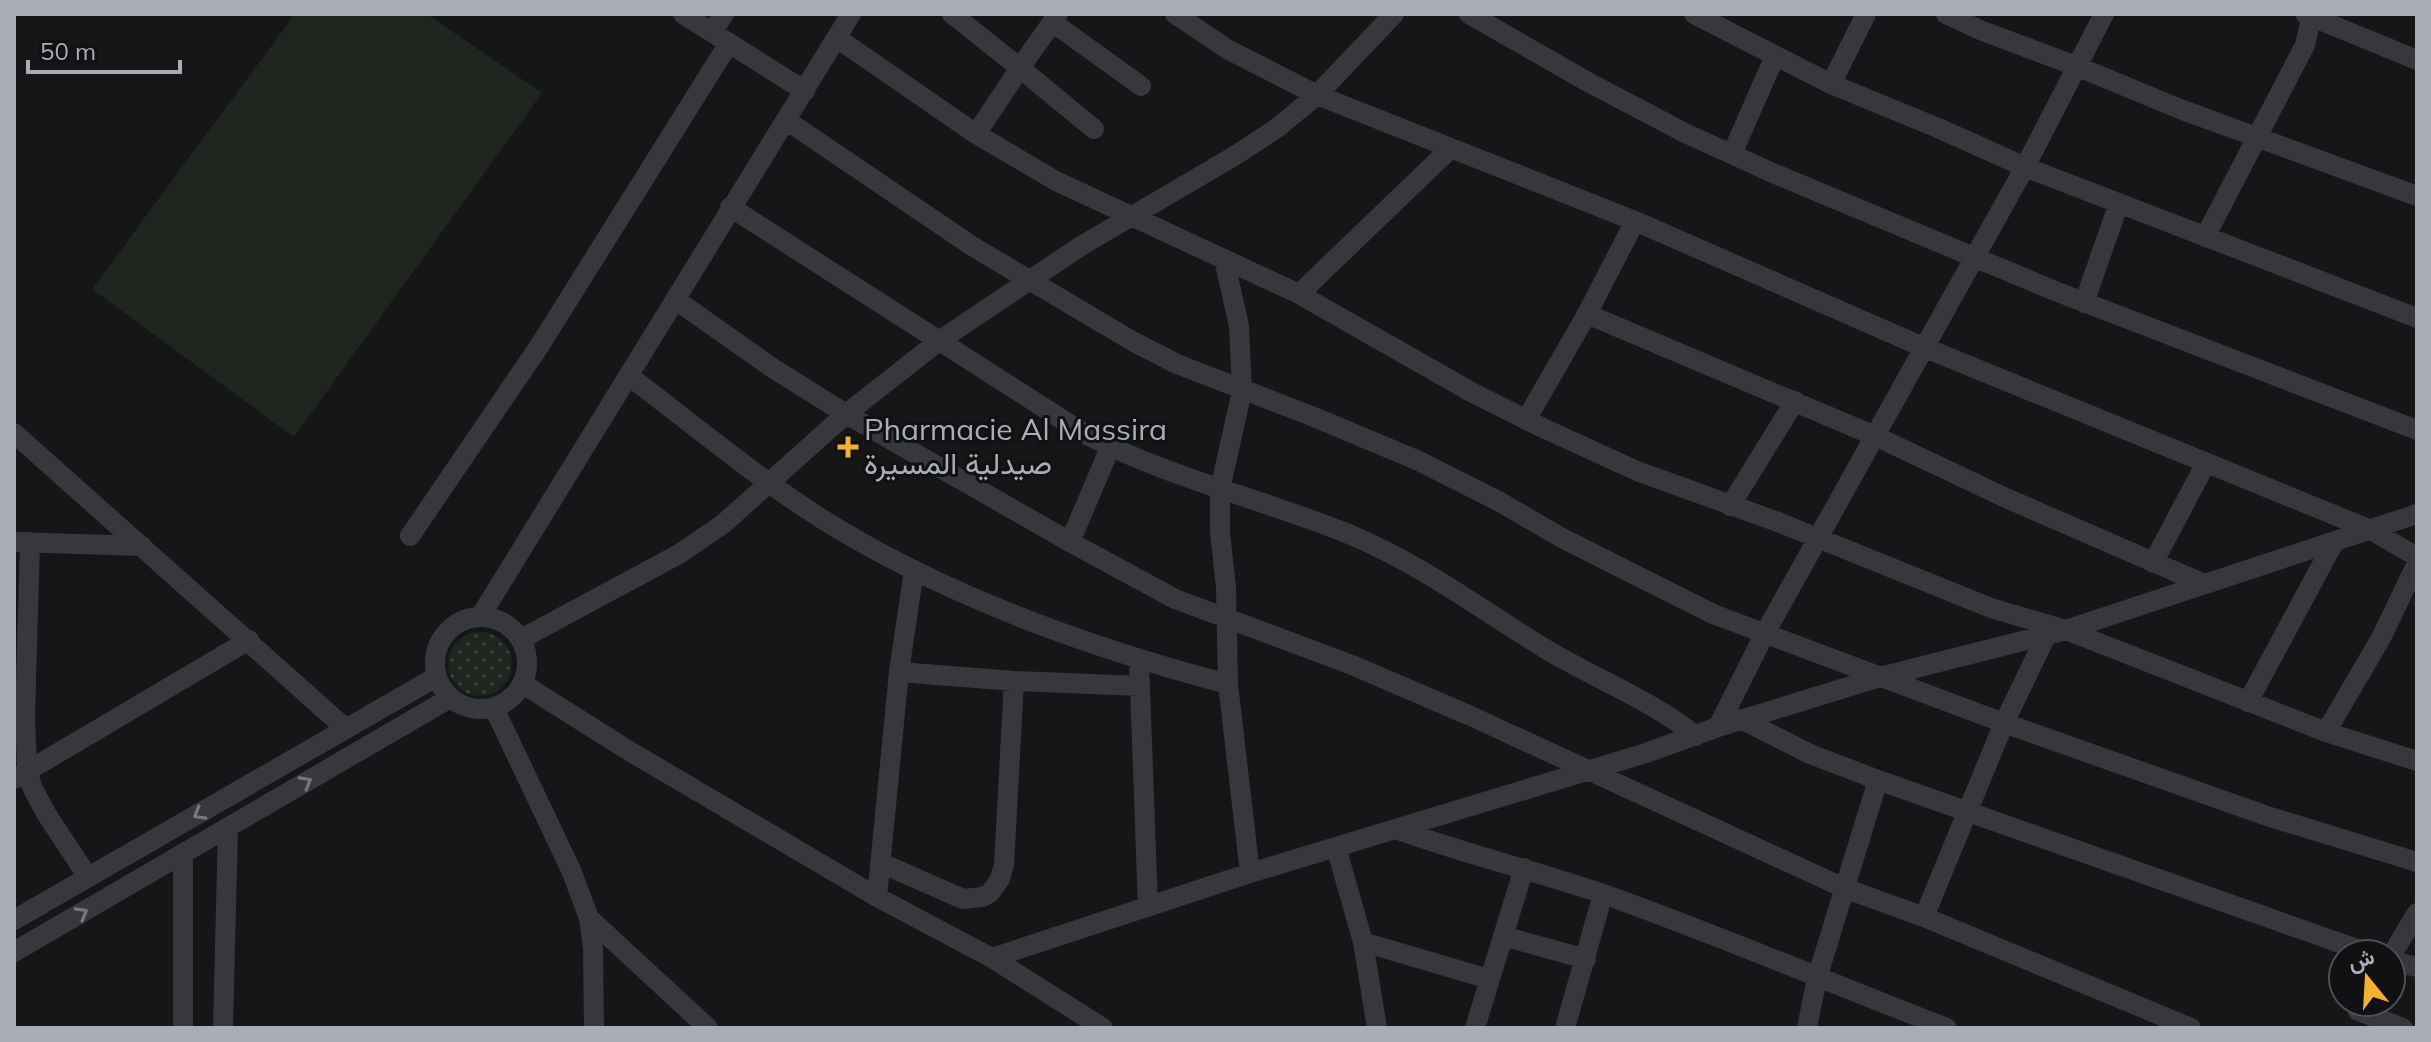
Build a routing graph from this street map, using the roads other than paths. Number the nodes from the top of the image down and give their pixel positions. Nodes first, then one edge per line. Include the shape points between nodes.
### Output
1 (683, 14) edge
2 (724, 14) edge
3 (851, 14) edge
4 (952, 14) edge
5 (1175, 14) edge
6 (1394, 14) edge
7 (1469, 14) edge
8 (1694, 14) edge
9 (1866, 14) edge
10 (1946, 14) edge
11 (2104, 14) edge
12 (2310, 15) edge
13 (1055, 18) edge
14 (721, 38) junction
15 (837, 38) junction
16 (1775, 56) junction
17 (2417, 60) edge
18 (2076, 66) junction
19 (1020, 68) junction
20 (1831, 84) junction
21 (1141, 86) dead end
22 (805, 91) junction
23 (1317, 95) junction
24 (786, 120) junction
25 (1094, 129) dead end
26 (976, 134) junction
27 (2256, 137) junction
28 (1451, 148) junction
29 (1732, 154) junction
30 (2025, 167) junction
31 (2417, 196) edge
32 (2119, 203) junction
33 (730, 207) junction
34 (1130, 217) junction
35 (1635, 221) junction
36 (2205, 237) junction
37 (1974, 258) junction
38 (1224, 259) junction
39 (1027, 280) junction
40 (1299, 294) junction
41 (676, 300) junction
42 (2084, 303) junction
43 (1587, 314) junction
44 (2417, 318) edge
45 (939, 341) junction
46 (1923, 347) junction
47 (629, 376) junction
48 (1242, 391) junction
49 (1795, 401) junction
50 (846, 414) junction
51 (1526, 420) junction
52 (2417, 430) edge
53 (14, 433) edge
54 (1875, 436) junction
55 (1110, 448) junction
56 (2206, 463) junction
57 (769, 482) junction
58 (1220, 489) junction
59 (1730, 506) junction
60 (2417, 514) edge
61 (2371, 530) junction
62 (410, 536) dead end
63 (1817, 538) junction
64 (22, 542) edge
65 (1070, 542) junction
66 (2333, 544) junction
67 (142, 546) junction
68 (2417, 560) edge
69 (2153, 563) junction
70 (914, 570) junction
71 (2204, 584) junction
72 (480, 617) junction
73 (1226, 619) junction
74 (2057, 632) junction
75 (1765, 633) junction
76 (521, 639) junction
77 (249, 640) junction
78 (1139, 661) junction
79 (899, 672) junction
80 (436, 677) junction
81 (1880, 677) junction
82 (1014, 681) junction
83 (523, 684) junction
84 (1228, 684) junction
85 (1140, 686) junction
86 (450, 698) junction
87 (2248, 702) junction
88 (494, 708) junction
89 (1741, 719) junction
90 (2004, 723) junction
91 (1718, 727) junction
92 (345, 728) junction
93 (2326, 732) junction
94 (1696, 736) junction
95 (2417, 761) edge
96 (1584, 771) junction
97 (21, 775) edge
98 (1878, 780) junction
99 (1968, 811) junction
100 (228, 827) junction
101 (1396, 829) junction
102 (1336, 847) junction
103 (183, 853) junction
104 (2417, 862) edge
105 (881, 863) junction
106 (1524, 868) junction
107 (1250, 873) junction
108 (88, 877) junction
109 (1844, 888) junction
110 (1603, 894) junction
111 (877, 897) junction
112 (1148, 907) junction
113 (2417, 913) edge
114 (1924, 917) junction
115 (589, 918) junction
116 (14, 920) edge
117 (1503, 936) junction
118 (2327, 938) edge
119 (2403, 938) edge
120 (1363, 942) junction
121 (14, 952) edge
122 (992, 958) junction
123 (1586, 959) junction
124 (1817, 978) junction
125 (1489, 979) junction
126 (2369, 1018) edge
127 (1567, 1027) edge
128 (183, 1028) edge
129 (223, 1028) edge
130 (594, 1028) edge
131 (708, 1028) edge
132 (1103, 1028) edge
133 (1377, 1028) edge
134 (1475, 1028) edge
135 (1807, 1028) edge
136 (1947, 1028) edge
137 (2191, 1028) edge
138 (2403, 1028) edge

1 - 14 street
2 - 14 street
3 - 15 street
4 - 19 street
5 - 23 street via 1227,49
6 - 23 street
7 - 29 street
8 - 16 street
9 - 20 street
10 - 18 street
11 - 18 street
12 - 17 street
12 - 27 street via 2305,45
13 - 19 street
13 - 21 street
14 - 22 street
14 - 62 street via 540,345
15 - 22 street
15 - 26 street
16 - 20 street
16 - 29 street
18 - 27 street
18 - 30 street
19 - 25 street
19 - 26 street
20 - 30 street
22 - 24 street
23 - 28 street
23 - 34 street via 1236,155
24 - 33 street
24 - 39 street
26 - 34 street
27 - 31 street
27 - 36 street
28 - 35 street
28 - 40 street
29 - 37 street
30 - 32 street
30 - 37 street
32 - 36 street
32 - 42 street
33 - 41 street
33 - 45 street
34 - 38 street
34 - 39 street
35 - 43 street
35 - 46 street
36 - 44 street
37 - 42 street
37 - 46 street
38 - 40 street
38 - 48 street via 1239,326
39 - 45 street
39 - 48 street via 1156,353
40 - 51 street
41 - 47 street
41 - 50 street
42 - 52 street
43 - 49 street
43 - 51 street
45 - 50 street
45 - 55 street
46 - 54 street
46 - 56 street
47 - 57 street
47 - 72 street
48 - 58 street
48 - 75 street via 1419,461 1663,590
49 - 54 street
49 - 59 street
50 - 57 street
50 - 65 street
51 - 59 street
53 - 67 street
54 - 63 street
54 - 69 street
55 - 58 street
55 - 65 street
56 - 61 street
56 - 69 street
57 - 70 street via 839,530
57 - 76 street via 704,538
58 - 73 street
58 - 94 street via 1390,554
59 - 63 street
60 - 61 street
61 - 66 street
61 - 68 street
63 - 74 street
63 - 75 street
64 - 67 street
64 - 97 street
65 - 73 street via 1175,599
66 - 71 street
66 - 87 street
67 - 77 street
68 - 93 street via 2381,638
69 - 71 street
70 - 78 street
70 - 79 street
71 - 74 street
72 - 76 street via 509,626
72 - 80 street via 466,619 443,636 434,663
73 - 84 street
73 - 96 street via 1352,665
74 - 81 street
74 - 87 street
74 - 90 street
75 - 81 street
75 - 91 street
76 - 83 street via 528,666
77 - 92 street
77 - 97 street
78 - 84 street
78 - 85 street
79 - 82 street
79 - 105 street
80 - 86 street
80 - 92 street
81 - 89 street
81 - 90 street
82 - 85 street
82 - 105 street via 1004,865 996,888 982,897 963,899
83 - 88 street
83 - 111 street
84 - 107 street
85 - 112 street
86 - 88 street via 478,710
100 -> 86 street
87 - 93 street
88 - 115 street
89 - 91 street
89 - 98 street
90 - 99 street
90 - 104 street via 2267,816
91 - 94 street
92 -> 108 street
93 - 95 street
94 - 96 street
96 - 101 street
96 - 109 street
97 - 108 street
98 - 99 street
98 - 109 street
99 - 114 street
99 - 118 street
100 - 103 street
100 - 129 street
101 - 102 street
101 - 106 street
102 - 107 street
102 - 120 street
121 -> 103 street
103 - 128 street
105 - 111 street
106 - 110 street
106 - 117 street
107 - 112 street
108 - 116 street
109 - 114 street
109 - 124 street
110 - 123 street
110 - 124 street
111 - 122 street
112 - 122 street
113 - 119 street
114 - 137 street
115 - 130 street
115 - 131 street
117 - 123 street
117 - 125 street
120 - 125 street
120 - 133 street
122 - 132 street
123 - 127 street
124 - 135 street
124 - 136 street
125 - 134 street
126 - 138 street

